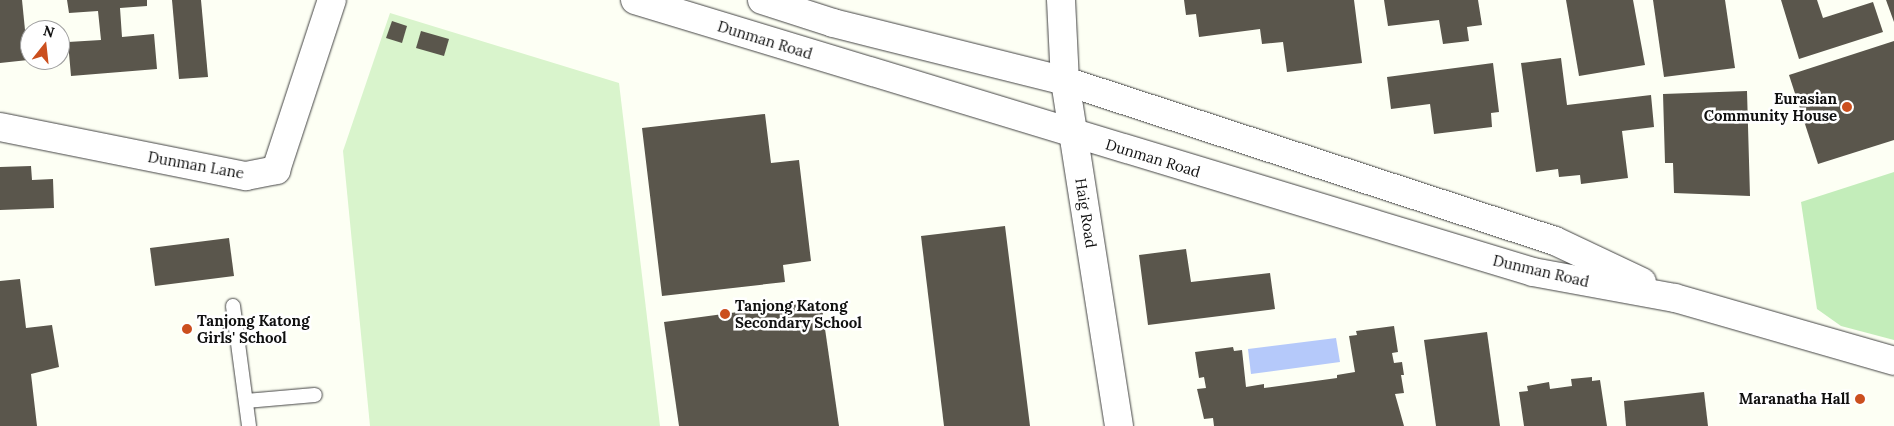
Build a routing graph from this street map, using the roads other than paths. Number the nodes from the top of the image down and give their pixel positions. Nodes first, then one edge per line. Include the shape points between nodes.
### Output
1 (332, 0) edge
2 (635, 0) edge
3 (762, 0) edge
4 (1061, 0) edge
5 (1065, 81) junction
6 (0, 127) edge
7 (1073, 134) junction
8 (1675, 298) junction
9 (233, 306) dead end
10 (1894, 361) edge
11 (315, 395) dead end
12 (246, 401) junction
13 (249, 426) edge
14 (1120, 426) edge

1 - 6 street, Dunman Lane via 276,170 246,176
2 - 7 street, Dunman Road
3 - 5 street, Dunman Road via 833,22
4 - 5 street, Haig Road
5 - 7 street, Haig Road
5 - 8 street, Dunman Road via 1555,241
7 - 8 street, Dunman Road via 1533,272
7 - 14 street, Haig Road
8 - 10 street, Dunman Road
9 - 12 lane
11 - 12 lane
12 - 13 lane

